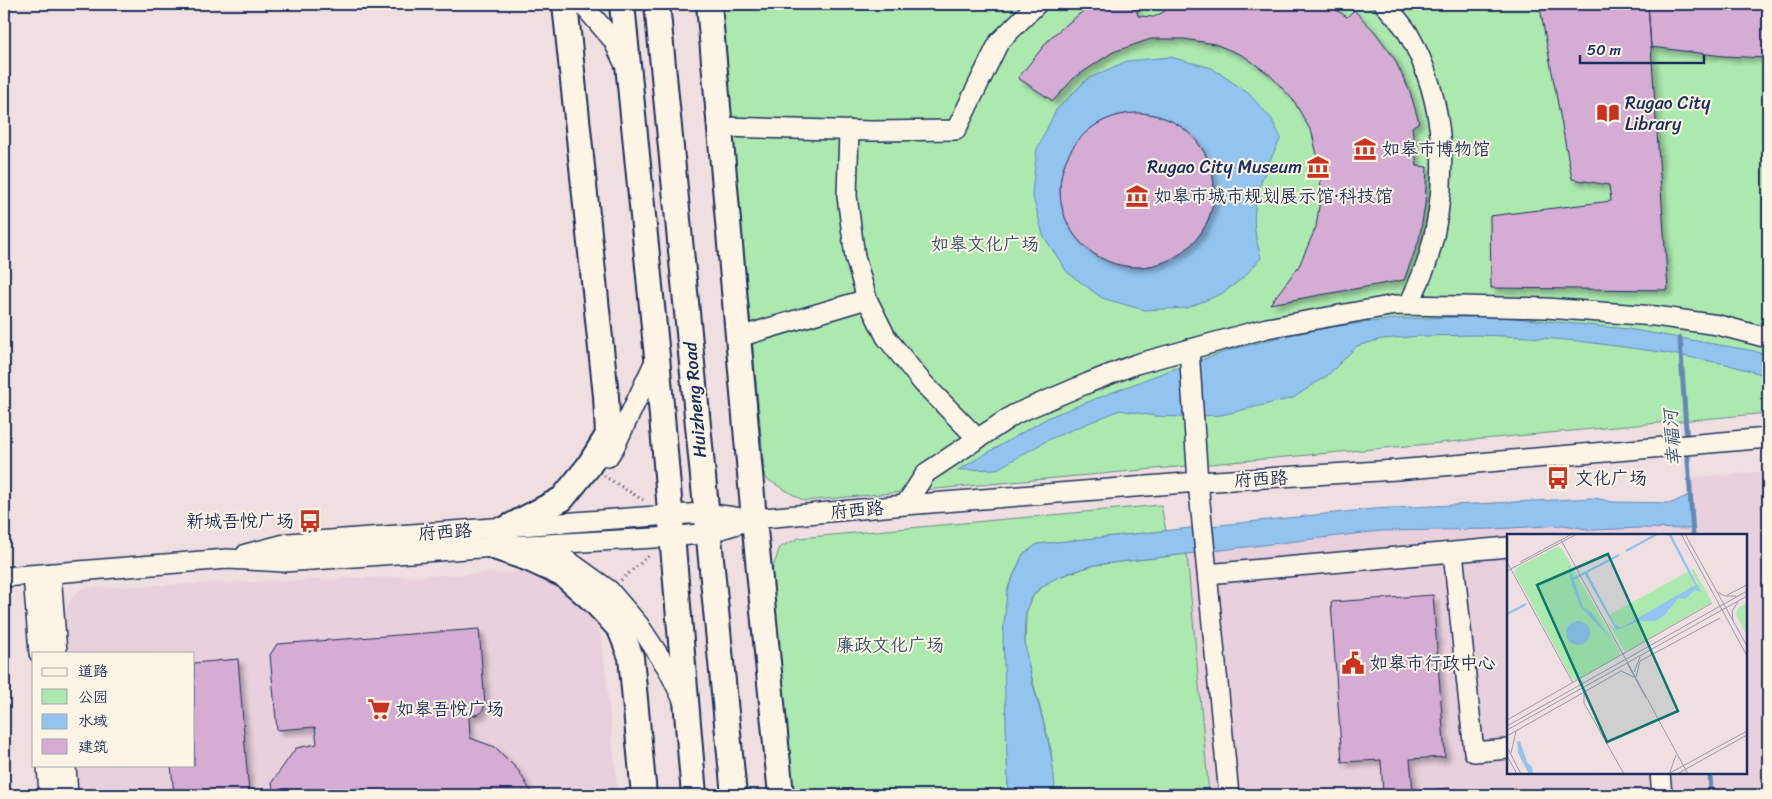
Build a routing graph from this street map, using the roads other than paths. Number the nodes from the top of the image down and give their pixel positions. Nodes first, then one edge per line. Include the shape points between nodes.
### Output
1 (564, 4) edge
2 (582, 4) edge
3 (622, 4) edge
4 (709, 4) edge
5 (1037, 4) edge
6 (1384, 4) edge
7 (659, 7) edge
8 (629, 73) junction
9 (721, 127) junction
10 (849, 130) junction
11 (867, 299) junction
12 (1409, 305) junction
13 (739, 337) junction
14 (1768, 338) edge
15 (1190, 349) junction
16 (657, 357) junction
17 (1768, 438) edge
18 (978, 439) junction
19 (1198, 482) junction
20 (905, 505) junction
21 (754, 519) junction
22 (707, 523) junction
23 (539, 525) junction
24 (671, 526) junction
25 (509, 527) junction
26 (534, 544) junction
27 (494, 547) junction
28 (1507, 547) edge
29 (1453, 552) junction
30 (227, 559) junction
31 (1206, 564) junction
32 (42, 574) junction
33 (4, 577) edge
34 (39, 652) edge
35 (57, 652) edge
36 (686, 706) junction
37 (1507, 749) edge
38 (47, 766) edge
39 (66, 766) edge
40 (1660, 774) edge
41 (50, 795) edge
42 (68, 795) edge
43 (644, 795) edge
44 (694, 795) edge
45 (734, 795) edge
46 (781, 795) edge
47 (1228, 795) edge
48 (1662, 795) edge

1 - 25 main road via 608,435 562,499
2 - 8 street via 613,40
3 - 8 main road, Huizheng Road
4 - 9 main road
5 - 10 street via 999,42 956,130
6 - 12 street via 1407,32 1430,80 1440,129 1441,197 1428,260
7 - 22 main road, Huizheng Road
8 - 16 main road, Huizheng Road
9 - 10 street
9 - 13 main road
10 - 11 street via 847,196 855,257
11 - 13 street
11 - 18 street via 886,337 922,382
12 - 14 street via 1546,308 1655,316 1718,325
12 - 15 street via 1267,328
13 - 21 main road
15 - 18 street via 1136,364 1088,383 1015,414
15 - 19 street
16 - 23 street via 615,446 598,472 570,503
16 - 24 main road, Huizheng Road
17 - 19 street, 府西路 via 1396,470
18 - 20 street via 926,472
19 - 20 street, 府西路
19 - 31 street
20 - 21 street, 府西路
21 - 22 street, 府西路
21 - 46 main road
22 - 24 street, 府西路
22 - 45 main road, Huizheng Road
23 - 24 street, 府西路
23 - 25 street, 府西路
24 - 26 street, 府西路
24 - 36 main road, Huizheng Road
25 - 30 street, 府西路 via 289,543
26 - 27 street, 府西路
26 - 36 street via 570,562 610,590 639,625 668,669
27 - 30 street, 府西路 via 284,562
27 - 43 main road via 564,575 596,602 620,629 631,657
28 - 29 street
29 - 31 street
29 - 37 street via 1474,752
30 - 32 street, 府西路
31 - 47 street
32 - 33 street, 府西路
32 - 34 street
32 - 35 street
36 - 44 main road, Huizheng Road
38 - 41 street
39 - 42 street
40 - 48 street

